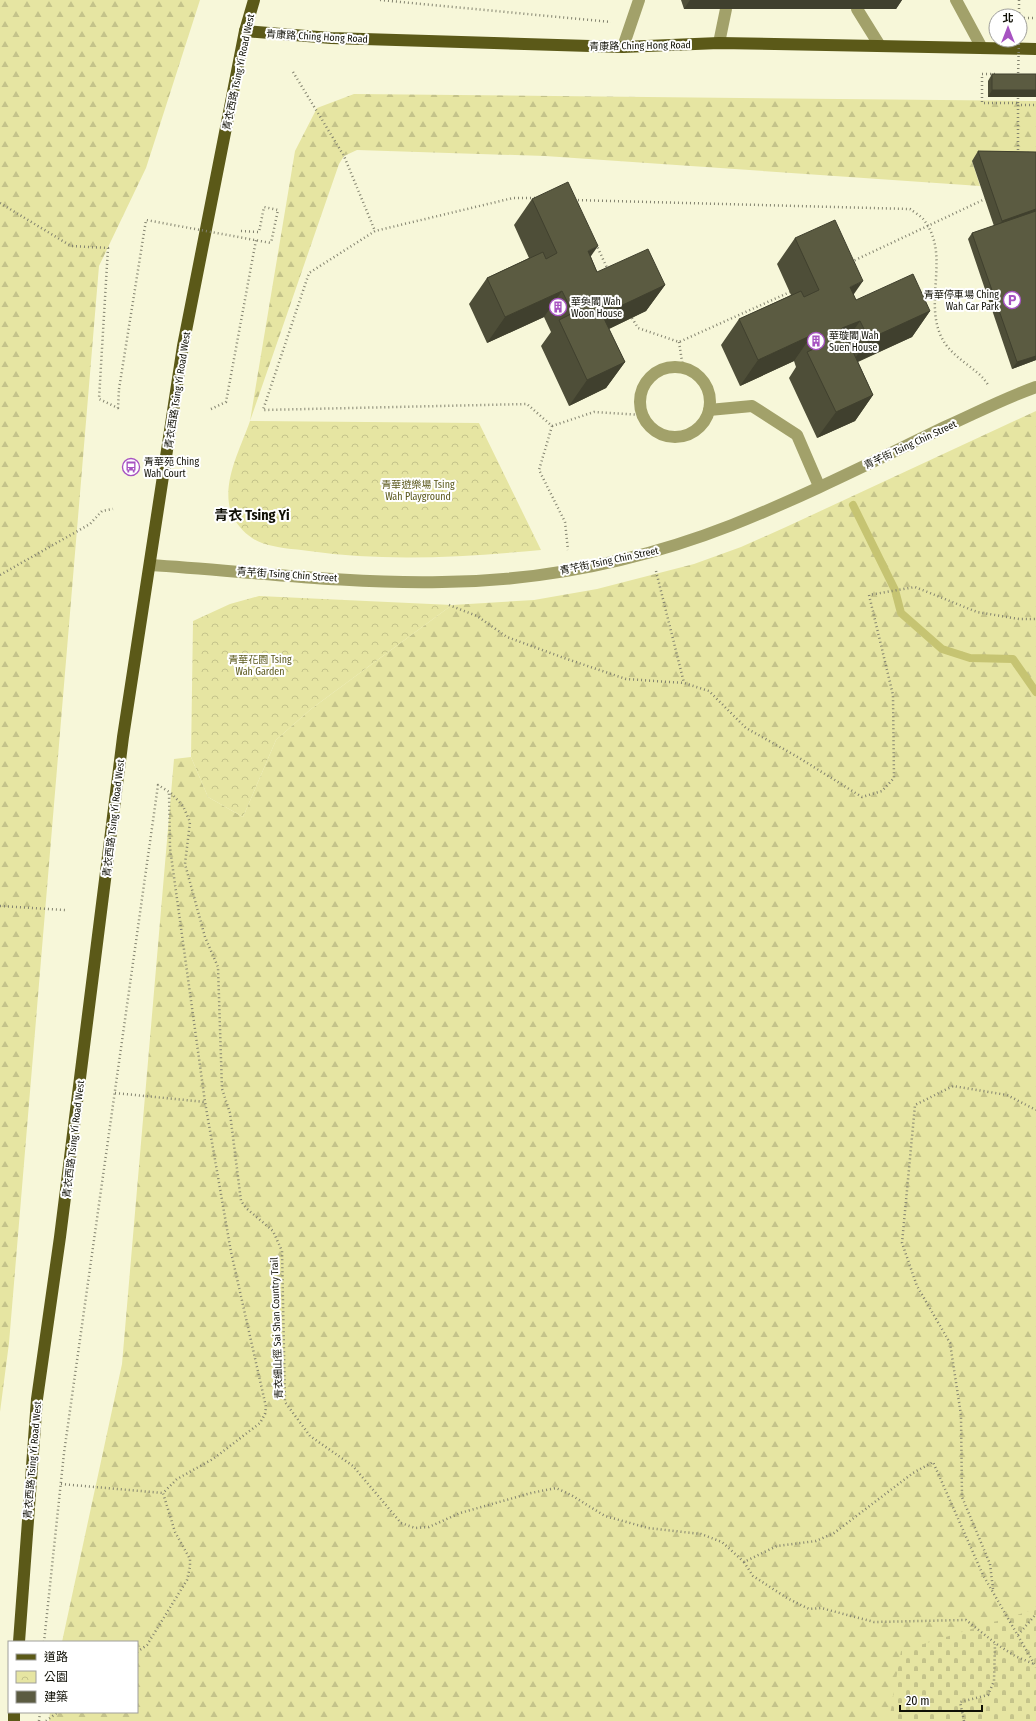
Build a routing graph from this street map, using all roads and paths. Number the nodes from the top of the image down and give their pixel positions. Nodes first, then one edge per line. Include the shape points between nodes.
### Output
1 (254, 0) edge
2 (639, 0) edge
3 (956, 0) edge
4 (726, 8) dead end
5 (857, 8) dead end
6 (245, 31) junction
7 (719, 44) junction
8 (880, 46) junction
9 (623, 47) junction
10 (982, 48) junction
11 (1019, 48) edge
12 (1036, 49) edge
13 (293, 72) dead end
14 (996, 74) edge
15 (1018, 75) junction
16 (1024, 75) edge
17 (1018, 82) edge
18 (1018, 89) edge
19 (1036, 105) edge
20 (1018, 161) edge
21 (991, 196) edge
22 (537, 198) edge
23 (568, 199) edge
24 (576, 200) junction
25 (0, 203) edge
26 (579, 206) edge
27 (241, 231) dead end
28 (375, 231) junction
29 (256, 240) junction
30 (595, 241) edge
31 (850, 262) edge
32 (610, 275) edge
33 (790, 292) dead end
34 (632, 318) edge
35 (679, 342) junction
36 (683, 368) junction
37 (989, 387) dead end
38 (1036, 387) edge
39 (211, 409) dead end
40 (709, 410) junction
41 (643, 415) junction
42 (552, 426) junction
43 (819, 486) junction
44 (114, 509) dead end
45 (568, 552) dead end
46 (150, 565) junction
47 (655, 568) dead end
48 (0, 575) edge
49 (449, 605) dead end
50 (1036, 619) edge
51 (684, 683) junction
52 (169, 792) junction
53 (0, 906) edge
54 (65, 910) dead end
55 (115, 1093) junction
56 (205, 1102) junction
57 (1036, 1110) edge
58 (61, 1484) junction
59 (163, 1493) junction
60 (744, 1562) junction
61 (993, 1592) junction
62 (1036, 1614) edge
63 (1018, 1635) junction
64 (19, 1641) edge
65 (44, 1641) edge
66 (995, 1643) junction
67 (138, 1651) edge
68 (1035, 1665) edge
69 (57, 1713) edge
70 (46, 1721) edge
71 (964, 1721) edge

1 - 6 main road, 青衣西路 Tsing Yi Road West
2 - 9 lane
3 - 10 lane
4 - 7 lane
5 - 8 lane
6 - 9 main road, 青康路 Ching Hong Road via 331,38
6 - 46 main road, 青衣西路 Tsing Yi Road West via 183,346
7 - 8 main road, 青康路 Ching Hong Road
7 - 9 main road, 青康路 Ching Hong Road
8 - 10 main road, 青康路 Ching Hong Road
10 - 12 main road, 青康路 Ching Hong Road
11 - 15 path, bridge
13 - 28 path via 344,156
14 - 18 path, bridge via 982,74 982,102 1018,102
15 - 16 path, bridge
15 - 17 path, bridge
19 - 20 path via 1018,105
21 - 31 path, bridge
22 - 28 path via 513,198
23 - 24 path
24 - 26 path
24 - 37 path via 910,209 924,220 936,244 935,311 940,334 955,356 984,378
25 - 29 path, bridge via 71,246 108,248 99,399 118,408 146,220
27 - 29 path, bridge via 259,232 264,207 278,210 271,243
28 - 42 path via 309,273 263,410 527,404
29 - 39 path via 226,402
30 - 32 path
33 - 35 path
34 - 35 path via 638,328
35 - 36 path
36 - 40 lane via 693,372 707,388
36 - 41 lane via 670,368 658,372 648,380 642,391 640,403
38 - 43 lane, 青芊街 Tsing Chin Street
40 - 41 lane via 704,422 695,430 684,436 672,437 649,426
40 - 43 lane via 752,406 797,435
41 - 42 path via 594,412
42 - 45 path via 539,470 565,522
43 - 46 lane, 青芊街 Tsing Chin Street via 751,517 698,537 628,558 542,575 441,582 318,577
44 - 48 path via 102,511 90,524
46 - 64 main road, 青衣西路 Tsing Yi Road West via 123,737 37,1399
47 - 51 path
49 - 51 path via 478,616 507,637 626,679
50 - 51 path via 1019,619 977,612 915,587 869,595 893,695 894,778 882,791 862,797 746,728 709,691
52 - 55 path, 青衣細山徑 Sai Shan Country Trail via 158,785
52 - 56 path via 170,848
52 - 60 path, 青衣細山徑 Sai Shan Country Trail via 183,806 190,822 185,864 205,937 218,967 222,1089 230,1114 241,1201 273,1231 282,1251 285,1402 310,1436 353,1466 401,1523 415,1528 429,1528 460,1513 531,1492 556,1488 606,1516 648,1528 701,1534 722,1542
53 - 54 path
55 - 56 path
55 - 58 path
56 - 59 path via 231,1252 266,1407 260,1423 213,1459 177,1479
57 - 61 path via 1007,1095 953,1086 915,1105 902,1243 917,1286 950,1343 961,1415 962,1497 990,1564
58 - 59 path
58 - 65 path
59 - 67 path via 175,1532 190,1559 190,1567 187,1580 147,1645
60 - 61 path via 777,1546 816,1541 834,1533 933,1462
60 - 66 path, 青衣細山徑 Sai Shan Country Trail via 753,1576 809,1609 821,1608 874,1622 966,1620
61 - 63 path
62 - 63 path
63 - 68 path
66 - 68 path, 青衣細山徑 Sai Shan Country Trail
66 - 71 path via 994,1681 988,1695 960,1702
69 - 70 path

